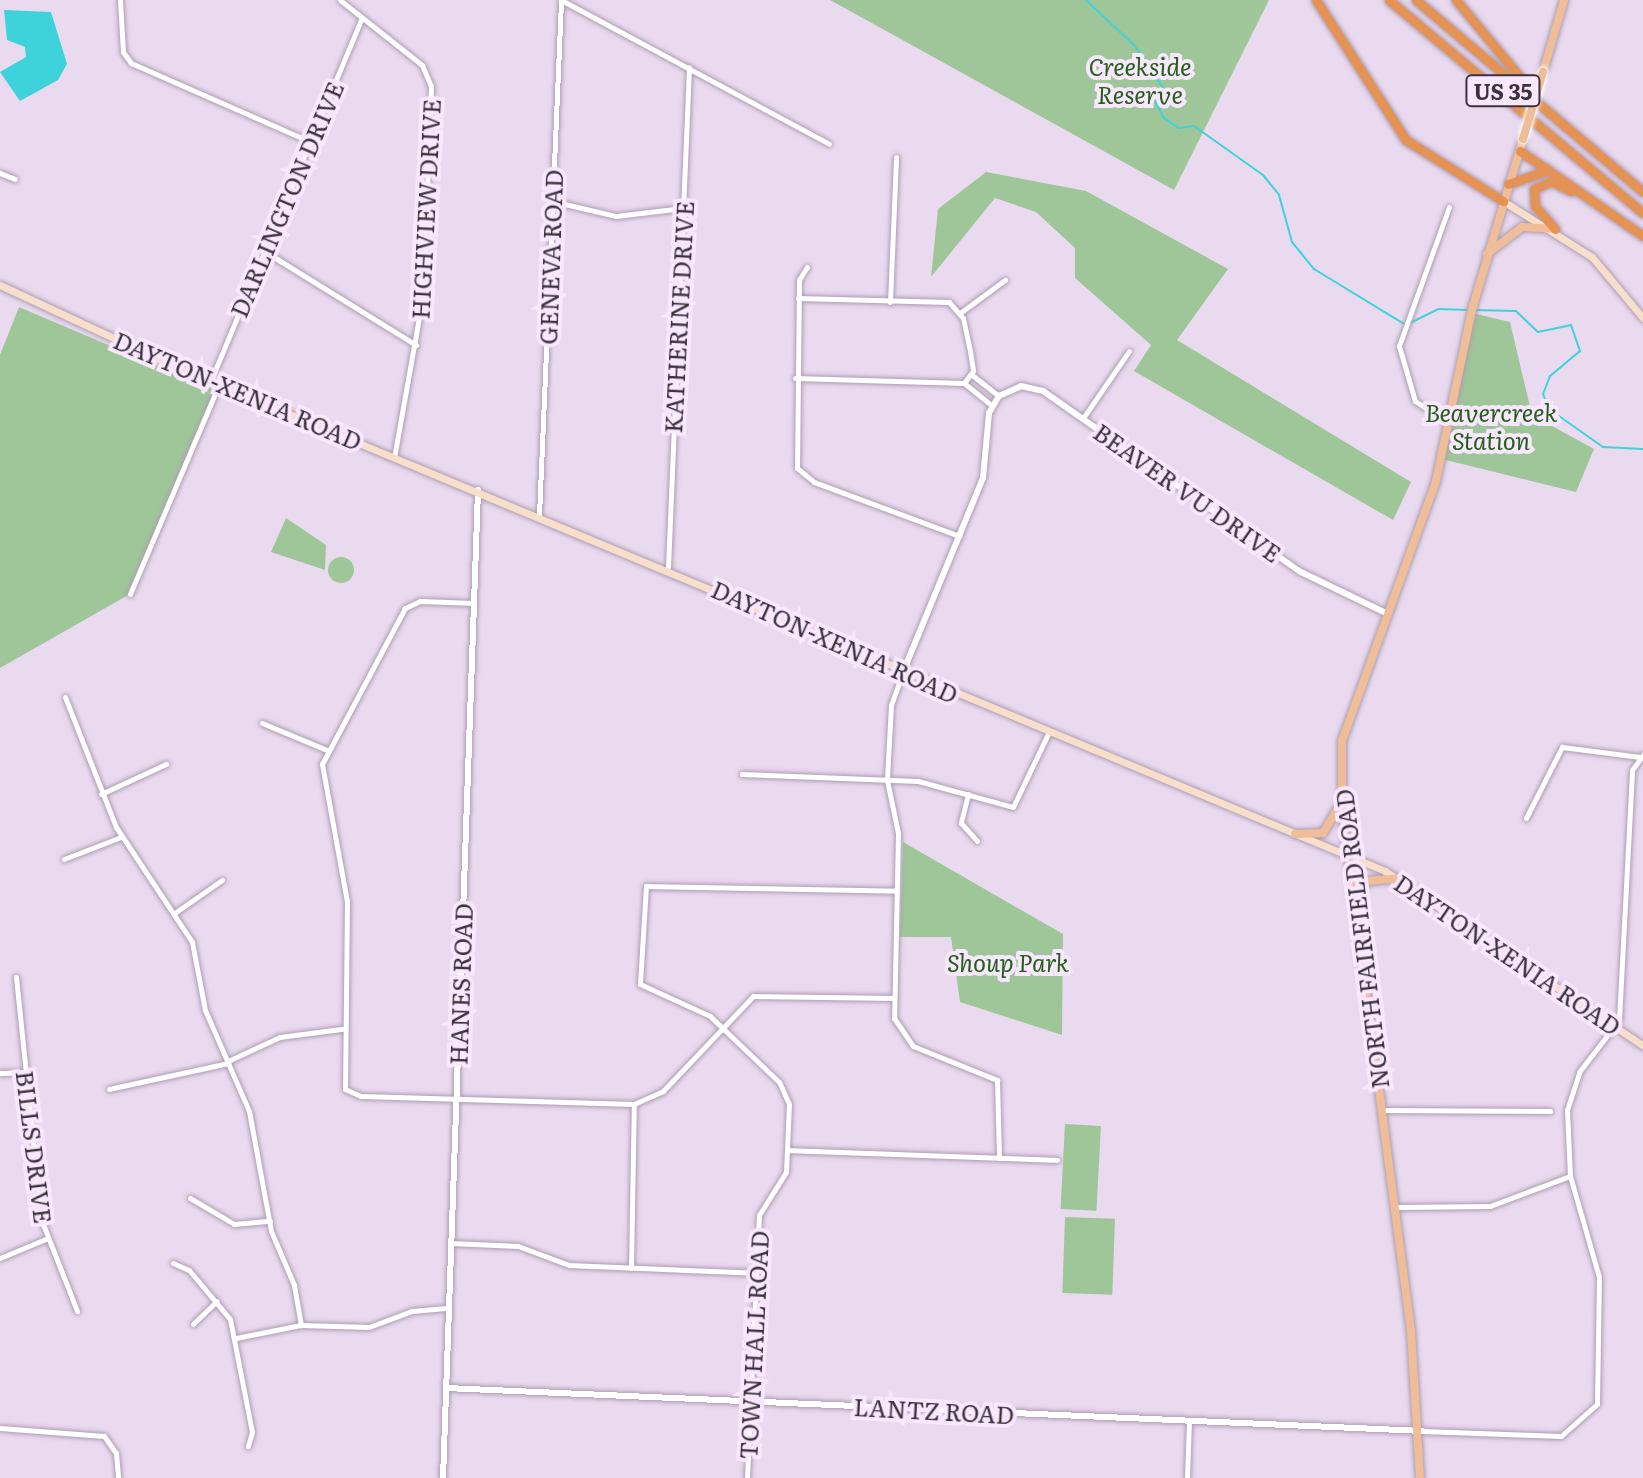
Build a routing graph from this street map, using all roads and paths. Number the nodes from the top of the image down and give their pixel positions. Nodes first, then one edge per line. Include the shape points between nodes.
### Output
1 (120, 0) edge
2 (340, 0) edge
3 (561, 0) edge
4 (1316, 0) edge
5 (1389, 0) edge
6 (1416, 0) edge
7 (1456, 0) edge
8 (1564, 0) edge
9 (362, 18) junction
10 (689, 67) junction
11 (1555, 115) junction
12 (309, 141) junction
13 (829, 144) dead end
14 (1520, 151) junction
15 (896, 157) dead end
16 (1549, 170) junction
17 (0, 173) edge
18 (15, 179) dead end
19 (1508, 184) junction
20 (1643, 192) edge
21 (552, 201) junction
22 (1503, 201) junction
23 (1449, 207) dead end
24 (683, 208) junction
25 (1607, 209) junction
26 (1643, 213) edge
27 (1555, 229) junction
28 (1643, 236) edge
29 (264, 251) junction
30 (1486, 254) junction
31 (807, 267) dead end
32 (1005, 280) dead end
33 (0, 285) edge
34 (798, 298) junction
35 (890, 302) junction
36 (960, 313) junction
37 (1643, 318) edge
38 (416, 345) junction
39 (1129, 351) dead end
40 (972, 375) junction
41 (795, 378) junction
42 (215, 382) junction
43 (964, 383) junction
44 (999, 396) junction
45 (992, 406) junction
46 (1083, 418) junction
47 (1451, 423) junction
48 (394, 457) junction
49 (478, 489) junction
50 (539, 515) junction
51 (959, 536) junction
52 (668, 567) junction
53 (130, 594) dead end
54 (474, 603) junction
55 (1388, 614) junction
56 (903, 672) junction
57 (65, 697) dead end
58 (262, 723) dead end
59 (1048, 734) junction
60 (327, 750) junction
61 (1642, 756) edge
62 (166, 764) dead end
63 (742, 774) dead end
64 (887, 780) junction
65 (101, 794) junction
66 (968, 794) junction
67 (1342, 802) junction
68 (1526, 818) dead end
69 (1295, 834) junction
70 (121, 837) junction
71 (977, 841) dead end
72 (1348, 857) junction
73 (64, 859) dead end
74 (1399, 878) junction
75 (222, 880) dead end
76 (897, 891) junction
77 (1354, 901) junction
78 (176, 912) junction
79 (16, 977) dead end
80 (893, 998) junction
81 (1614, 1025) junction
82 (721, 1027) junction
83 (342, 1029) junction
84 (1643, 1046) edge
85 (228, 1062) junction
86 (25, 1072) junction
87 (0, 1073) edge
88 (109, 1089) dead end
89 (456, 1099) junction
90 (634, 1104) junction
91 (1382, 1110) junction
92 (1550, 1111) dead end
93 (788, 1150) junction
94 (999, 1158) junction
95 (1057, 1160) dead end
96 (1570, 1176) junction
97 (190, 1198) dead end
98 (1394, 1207) junction
99 (270, 1221) junction
100 (48, 1238) junction
101 (451, 1243) junction
102 (0, 1258) edge
103 (173, 1263) dead end
104 (631, 1268) junction
105 (756, 1273) junction
106 (217, 1301) junction
107 (449, 1308) junction
108 (77, 1311) dead end
109 (193, 1324) dead end
110 (301, 1325) junction
111 (236, 1338) junction
112 (446, 1388) junction
113 (750, 1400) junction
114 (1189, 1421) junction
115 (0, 1428) edge
116 (1422, 1431) junction
117 (248, 1446) dead end
118 (118, 1478) edge
119 (443, 1478) edge
120 (747, 1478) edge
121 (1187, 1478) edge
122 (1420, 1478) edge

1 - 12 street via 123,52 131,63
2 - 9 street, HIGHVIEW DRIVE
3 - 10 street
3 - 21 street, GENEVA ROAD
4 - 22 highway via 1406,140
5 - 26 highway, US 35
6 - 11 highway, US 35
7 - 11 highway
8 - 14 main road, NORTH FAIRFIELD ROAD, bridge
9 - 12 street, DARLINGTON DRIVE
9 - 38 street, HIGHVIEW DRIVE via 422,65 431,86
10 - 13 street
10 - 24 street, KATHERINE DRIVE
11 - 20 highway, US 35
12 - 29 street, DARLINGTON DRIVE
14 - 16 highway
14 - 19 main road, NORTH FAIRFIELD ROAD
15 - 35 street
16 - 19 highway
16 - 25 highway
17 - 18 street
19 - 22 main road, NORTH FAIRFIELD ROAD
21 - 24 street via 616,216
21 - 50 street, GENEVA ROAD
22 - 27 main road
22 - 30 main road, NORTH FAIRFIELD ROAD
23 - 47 street via 1400,336 1415,401
24 - 52 street, KATHERINE DRIVE
25 - 27 highway via 1551,181 1541,184 1533,198
25 - 28 highway
27 - 30 main road via 1522,227
27 - 37 main road via 1592,257
29 - 38 street
29 - 42 street, DARLINGTON DRIVE
30 - 47 main road, NORTH FAIRFIELD ROAD
31 - 34 street
32 - 36 street
33 - 42 main road, DAYTON-XENIA ROAD
34 - 35 street
34 - 41 street
35 - 36 street via 939,299
36 - 40 street
38 - 48 street, HIGHVIEW DRIVE
39 - 46 street
40 - 43 street
40 - 44 street
41 - 43 street
41 - 51 street via 792,450 803,475
42 - 48 main road, DAYTON-XENIA ROAD
42 - 53 street, DARLINGTON DRIVE
43 - 45 street
44 - 45 street
44 - 46 street, BEAVER VU DRIVE via 1032,387
45 - 51 street via 986,468
46 - 55 street, BEAVER VU DRIVE via 1301,572
47 - 55 main road, NORTH FAIRFIELD ROAD
48 - 49 main road, DAYTON-XENIA ROAD
49 - 50 main road, DAYTON-XENIA ROAD
49 - 54 street, HANES ROAD
50 - 52 main road, DAYTON-XENIA ROAD
51 - 56 street
52 - 56 main road, DAYTON-XENIA ROAD
54 - 60 street via 420,601 405,608
54 - 89 street, HANES ROAD
55 - 67 main road, NORTH FAIRFIELD ROAD via 1349,712
56 - 59 main road, DAYTON-XENIA ROAD
56 - 64 street via 891,705
57 - 65 street
58 - 60 street
59 - 66 street via 1018,805
59 - 69 main road, DAYTON-XENIA ROAD
60 - 83 street via 322,784 347,901
61 - 68 street via 1562,747
61 - 81 street via 1632,770
62 - 65 street
63 - 64 street
64 - 66 street
64 - 76 street via 898,832
65 - 70 street
66 - 71 street via 961,823
67 - 69 main road via 1323,833
67 - 72 main road, NORTH FAIRFIELD ROAD
69 - 72 main road, DAYTON-XENIA ROAD
70 - 73 street
70 - 78 street
72 - 74 main road, DAYTON-XENIA ROAD
72 - 77 main road, NORTH FAIRFIELD ROAD
74 - 77 main road via 1367,881
74 - 81 main road, DAYTON-XENIA ROAD
75 - 78 street
76 - 80 street
76 - 82 street, TOWN HALL ROAD via 646,886 640,984
77 - 91 main road, NORTH FAIRFIELD ROAD
78 - 85 street
79 - 86 street, BILLS DRIVE
80 - 82 street via 762,994
80 - 94 street via 904,1039 997,1080
81 - 84 main road, DAYTON-XENIA ROAD
81 - 96 street via 1572,1091
82 - 90 street via 663,1091
82 - 93 street, TOWN HALL ROAD via 779,1082 789,1109
83 - 85 street via 280,1037
83 - 89 street via 341,1083 353,1094
85 - 88 street
85 - 99 street via 249,1111
86 - 87 street
86 - 100 street, BILLS DRIVE
89 - 90 street
89 - 101 street, HANES ROAD
90 - 104 street
91 - 92 street
91 - 98 main road, NORTH FAIRFIELD ROAD
93 - 94 street
93 - 105 street, TOWN HALL ROAD via 784,1177 761,1207
94 - 95 street
96 - 98 street via 1490,1206
96 - 116 street via 1599,1277 1597,1404 1561,1436
97 - 99 street via 234,1224
98 - 116 main road, NORTH FAIRFIELD ROAD
99 - 110 street
100 - 102 street
100 - 108 street, BILLS DRIVE via 77,1296
101 - 104 street via 518,1246 565,1264
101 - 107 street, HANES ROAD
103 - 106 street
104 - 105 street
105 - 113 street, TOWN HALL ROAD
106 - 109 street
106 - 111 street
107 - 110 street via 412,1311 369,1327
107 - 112 street, HANES ROAD
110 - 111 street
111 - 117 street via 252,1432
112 - 113 street, LANTZ ROAD
112 - 119 street, HANES ROAD
113 - 114 street, LANTZ ROAD
113 - 120 street, TOWN HALL ROAD
114 - 116 street, LANTZ ROAD
114 - 121 street
115 - 118 street via 95,1432 114,1448
116 - 122 main road, NORTH FAIRFIELD ROAD

